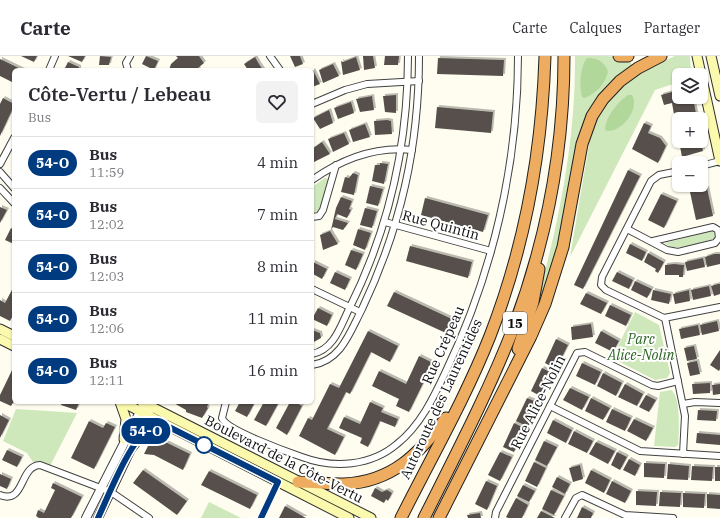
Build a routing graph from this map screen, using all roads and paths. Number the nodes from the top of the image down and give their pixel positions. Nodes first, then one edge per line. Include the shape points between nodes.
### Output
1 (55, 56) edge
2 (130, 56) edge
3 (270, 56) edge
4 (408, 56) edge
5 (419, 56) edge
6 (518, 56) edge
7 (545, 56) edge
8 (564, 56) edge
9 (619, 56) edge
10 (628, 56) edge
11 (661, 56) edge
12 (697, 56) edge
13 (711, 56) edge
14 (50, 68) edge
15 (127, 68) edge
16 (279, 68) edge
17 (419, 81) junction
18 (408, 82) junction
19 (720, 96) edge
20 (314, 103) edge
21 (12, 142) edge
22 (401, 149) junction
23 (412, 150) junction
24 (720, 161) edge
25 (0, 164) edge
26 (708, 164) edge
27 (336, 165) junction
28 (0, 172) edge
29 (672, 172) edge
30 (314, 179) edge
31 (12, 186) edge
32 (0, 188) edge
33 (551, 192) junction
34 (12, 201) edge
35 (314, 217) edge
36 (385, 222) junction
37 (395, 225) junction
38 (627, 228) junction
39 (652, 241) junction
40 (491, 251) junction
41 (314, 290) edge
42 (720, 307) edge
43 (350, 308) junction
44 (360, 312) junction
45 (665, 318) junction
46 (0, 328) edge
47 (0, 339) edge
48 (12, 341) edge
49 (12, 342) edge
50 (314, 353) edge
51 (314, 364) edge
52 (510, 376) junction
53 (678, 382) junction
54 (463, 395) junction
55 (720, 403) edge
56 (122, 404) edge
57 (129, 404) edge
58 (226, 404) edge
59 (683, 404) junction
60 (550, 406) junction
61 (145, 408) edge
62 (167, 426) junction
63 (124, 439) junction
64 (132, 447) junction
65 (683, 454) junction
66 (720, 456) edge
67 (278, 482) junction
68 (298, 482) junction
69 (101, 487) junction
70 (111, 492) junction
71 (0, 494) edge
72 (86, 518) edge
73 (98, 518) edge
74 (149, 518) edge
75 (261, 518) edge
76 (349, 518) edge
77 (371, 518) edge
78 (401, 518) edge
79 (424, 518) edge
80 (439, 518) edge
81 (495, 518) edge
82 (565, 518) edge
83 (672, 518) edge

1 - 14 street
2 - 15 street via 126,63
3 - 16 street
4 - 18 street
5 - 17 street
6 - 40 street, Rue Crépeau via 513,140
7 - 54 highway, Autoroute des Laurentides / 15 via 539,141 527,214 498,313
8 - 33 highway, 15 via 560,124
9 - 10 highway
11 - 52 highway via 620,81 603,99 592,116 582,144 558,268 537,322
12 - 24 main road
13 - 19 main road
17 - 18 street
17 - 23 street
18 - 20 street via 367,84
18 - 22 street
21 - 25 street
22 - 23 street
22 - 27 street via 370,152
22 - 36 street
23 - 37 street
24 - 26 street
27 - 30 street
27 - 35 street via 323,210 319,216
28 - 31 street
29 - 38 street via 653,179
32 - 34 street
33 - 52 highway via 534,302
33 - 79 highway, 15 via 534,266 513,328
36 - 37 street, Rue Quintin
36 - 43 street via 372,261
37 - 40 street, Rue Quintin
37 - 44 street via 380,268
38 - 39 street
38 - 45 street via 602,278 602,286
39 - 39 street via 676,252 716,243 719,238 718,230 713,227
40 - 58 street, Rue Crépeau via 468,319 442,381 410,433 389,451 355,463 318,462 225,423 222,418
41 - 43 street
42 - 45 street
43 - 44 street
43 - 50 street via 333,340
44 - 51 street via 344,344 334,356
45 - 53 street
46 - 48 main road
47 - 49 main road
52 - 80 highway
53 - 59 street
53 - 60 street, Rue Alice-Nolin via 652,385 581,352 574,357
54 - 68 highway via 422,448 407,462 388,473 374,479 352,483
54 - 78 highway, Autoroute des Laurentides / 15
55 - 59 street
56 - 63 main road via 126,419
57 - 61 main road, Boulevard de la Côte-Vertu
59 - 65 street via 686,420
60 - 65 street via 640,451
60 - 81 street, Rue Alice-Nolin
61 - 62 main road, Boulevard de la Côte-Vertu
61 - 63 street
61 - 64 street
61 - 68 main road, Boulevard de la Côte-Vertu
62 - 64 main road via 148,429
62 - 67 main road, Boulevard de la Côte-Vertu
63 - 69 street
64 - 70 street
65 - 66 street
67 - 75 street
67 - 76 main road, Boulevard de la Côte-Vertu
68 - 77 main road, Boulevard de la Côte-Vertu
69 - 70 street
69 - 71 street via 35,465 16,494 11,497
69 - 72 street
70 - 73 street
70 - 74 street
82 - 83 street via 575,499 581,495 625,515

